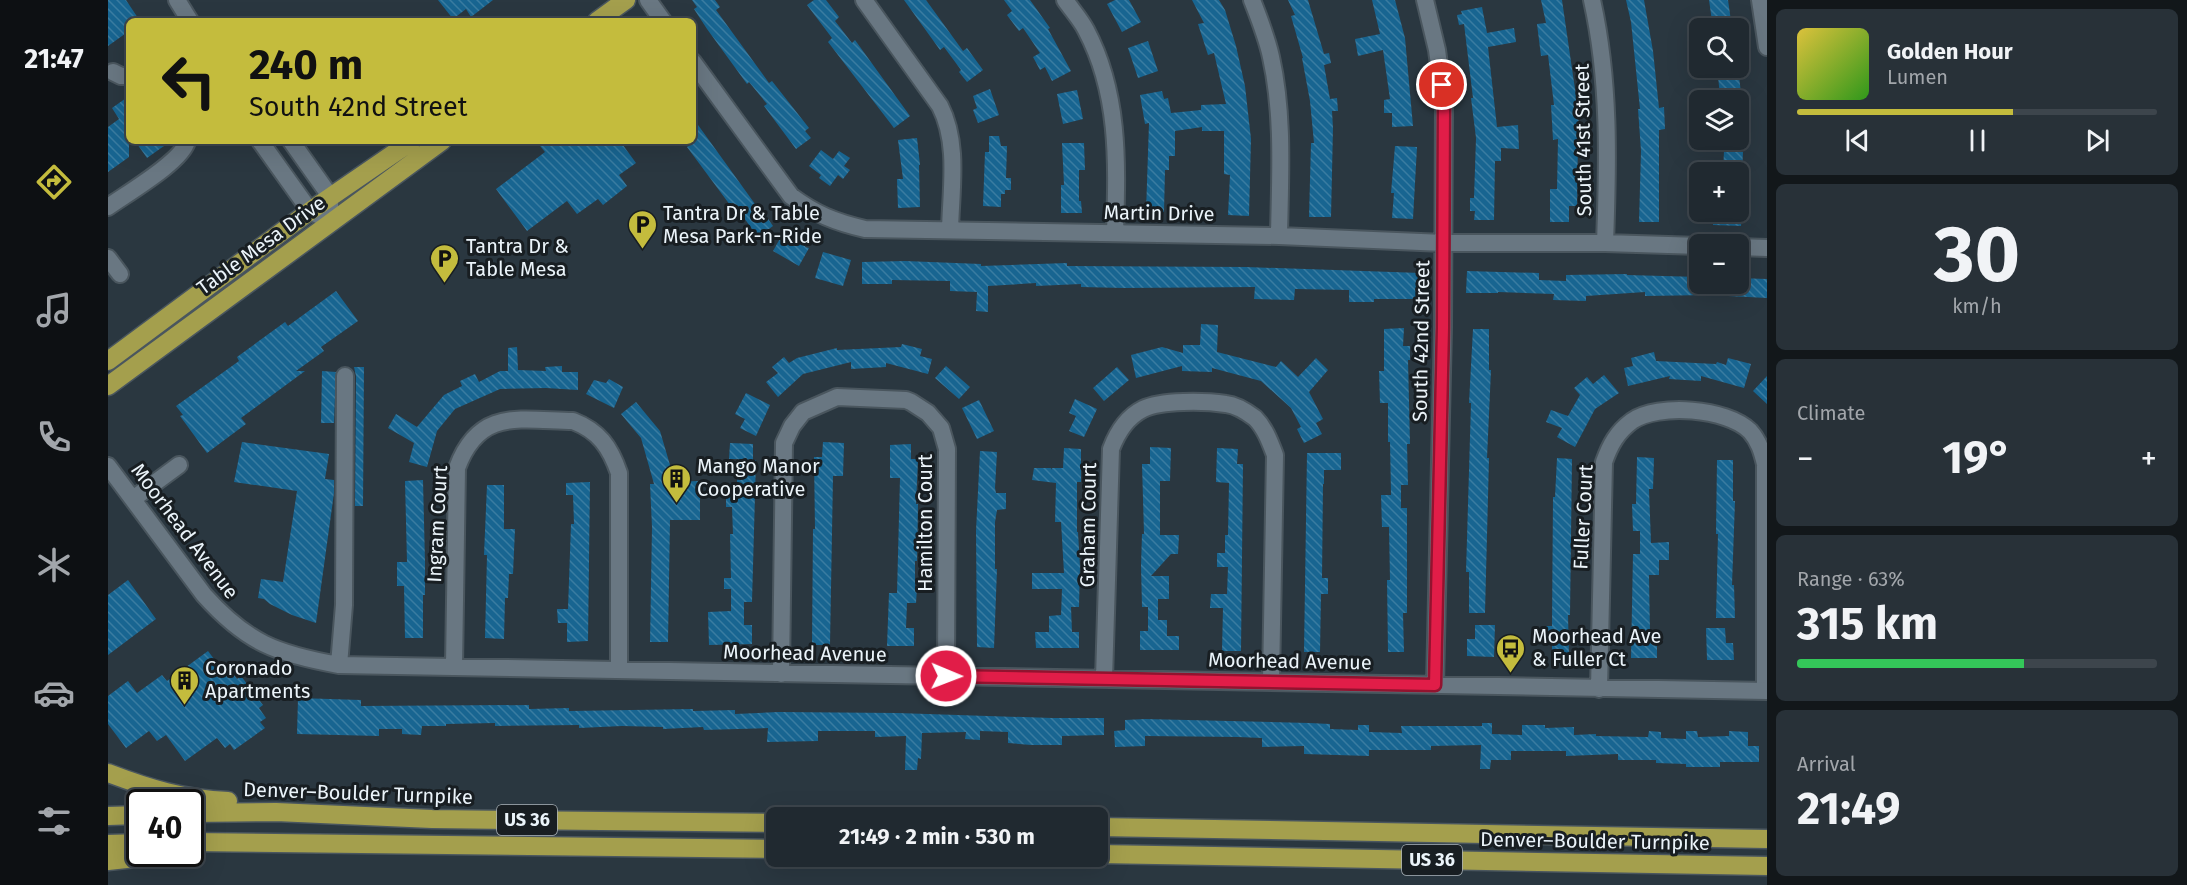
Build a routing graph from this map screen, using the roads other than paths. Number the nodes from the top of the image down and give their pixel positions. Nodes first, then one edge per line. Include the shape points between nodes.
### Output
1 (177, 0) edge
2 (626, 0) edge
3 (648, 0) edge
4 (864, 0) edge
5 (1065, 0) edge
6 (1252, 0) edge
7 (1425, 0) edge
8 (1592, 0) edge
9 (1760, 0) edge
10 (188, 18) edge
11 (601, 18) edge
12 (661, 18) edge
13 (1767, 47) edge
14 (696, 66) edge
15 (186, 144) edge
16 (262, 144) edge
17 (293, 144) edge
18 (408, 144) edge
19 (438, 144) edge
20 (330, 196) junction
21 (108, 207) edge
22 (310, 211) junction
23 (330, 222) junction
24 (950, 230) junction
25 (1115, 233) junction
26 (1278, 236) junction
27 (1443, 243) junction
28 (1605, 243) junction
29 (1689, 246) edge
30 (1749, 247) edge
31 (1767, 248) edge
32 (108, 258) edge
33 (120, 274) dead end
34 (108, 361) edge
35 (345, 376) dead end
36 (108, 386) edge
37 (179, 465) dead end
38 (108, 466) edge
39 (133, 499) junction
40 (339, 665) junction
41 (454, 667) junction
42 (619, 670) junction
43 (781, 674) junction
44 (946, 676) junction
45 (1104, 679) junction
46 (1271, 681) junction
47 (1435, 685) junction
48 (1599, 689) junction
49 (1766, 692) edge
50 (108, 773) edge
51 (276, 812) junction
52 (204, 813) edge
53 (126, 815) edge
54 (108, 816) edge
55 (766, 823) edge
56 (1108, 827) edge
57 (1767, 839) edge
58 (204, 842) edge
59 (126, 843) edge
60 (243, 843) junction
61 (108, 844) edge
62 (766, 849) edge
63 (204, 851) edge
64 (1108, 854) edge
65 (126, 859) edge
66 (108, 861) edge
67 (1767, 866) edge

1 - 10 street
2 - 11 highway
3 - 12 street
4 - 24 street via 948,120 952,141
5 - 25 street via 1090,37 1106,81 1115,126
6 - 26 street via 1271,54 1276,83 1281,147
7 - 27 street, South 42nd Street via 1444,102
8 - 28 street, South 41st Street via 1607,93
9 - 13 street
14 - 24 street, Martin Drive via 791,196 809,210 865,229
15 - 21 street via 173,161
16 - 22 street
17 - 20 street
18 - 20 highway, Table Mesa Drive
19 - 23 highway, Table Mesa Drive
20 - 22 highway, Table Mesa Drive
20 - 23 street
22 - 23 street
22 - 34 highway, Table Mesa Drive
23 - 36 highway, Table Mesa Drive
24 - 25 street, Martin Drive
25 - 26 street, Martin Drive
26 - 27 street, Martin Drive
27 - 28 street, Martin Drive
27 - 47 street, South 42nd Street
28 - 29 street, Martin Drive
30 - 31 street
32 - 33 street
35 - 40 street via 344,605
37 - 39 street
38 - 39 street, Moorhead Avenue
39 - 40 street, Moorhead Avenue via 204,595 242,632 299,658
40 - 41 street, Moorhead Avenue
41 - 42 street, Moorhead Avenue
41 - 42 street, Ingram Court via 457,468 463,453 483,429 502,420 573,421 600,437 613,454 619,473
42 - 43 street, Moorhead Avenue
43 - 44 street, Moorhead Avenue
43 - 44 street, Hamilton Court via 784,443 803,412 837,397 906,400 928,412 941,428 947,449
44 - 45 street, Moorhead Avenue
45 - 46 street, Moorhead Avenue
45 - 46 street, Graham Court via 1111,449 1126,422 1142,410 1172,403 1227,404 1239,408 1265,431 1275,455
46 - 47 street, Moorhead Avenue
47 - 48 street, Moorhead Avenue
48 - 49 street, Moorhead Avenue
48 - 49 street, Fuller Court via 1604,462 1618,433 1634,420 1652,412 1689,411 1724,415 1739,422 1760,445 1766,464
50 - 51 highway via 179,796 236,802
51 - 52 highway, Denver–Boulder Turnpike / US 36
51 - 55 highway, Denver–Boulder Turnpike / US 36 via 432,819
53 - 54 highway
56 - 57 highway, Denver–Boulder Turnpike / US 36
58 - 60 highway, US 36
59 - 61 highway
60 - 62 highway, US 36
60 - 63 highway
64 - 67 highway, Denver–Boulder Turnpike / US 36
65 - 66 highway

